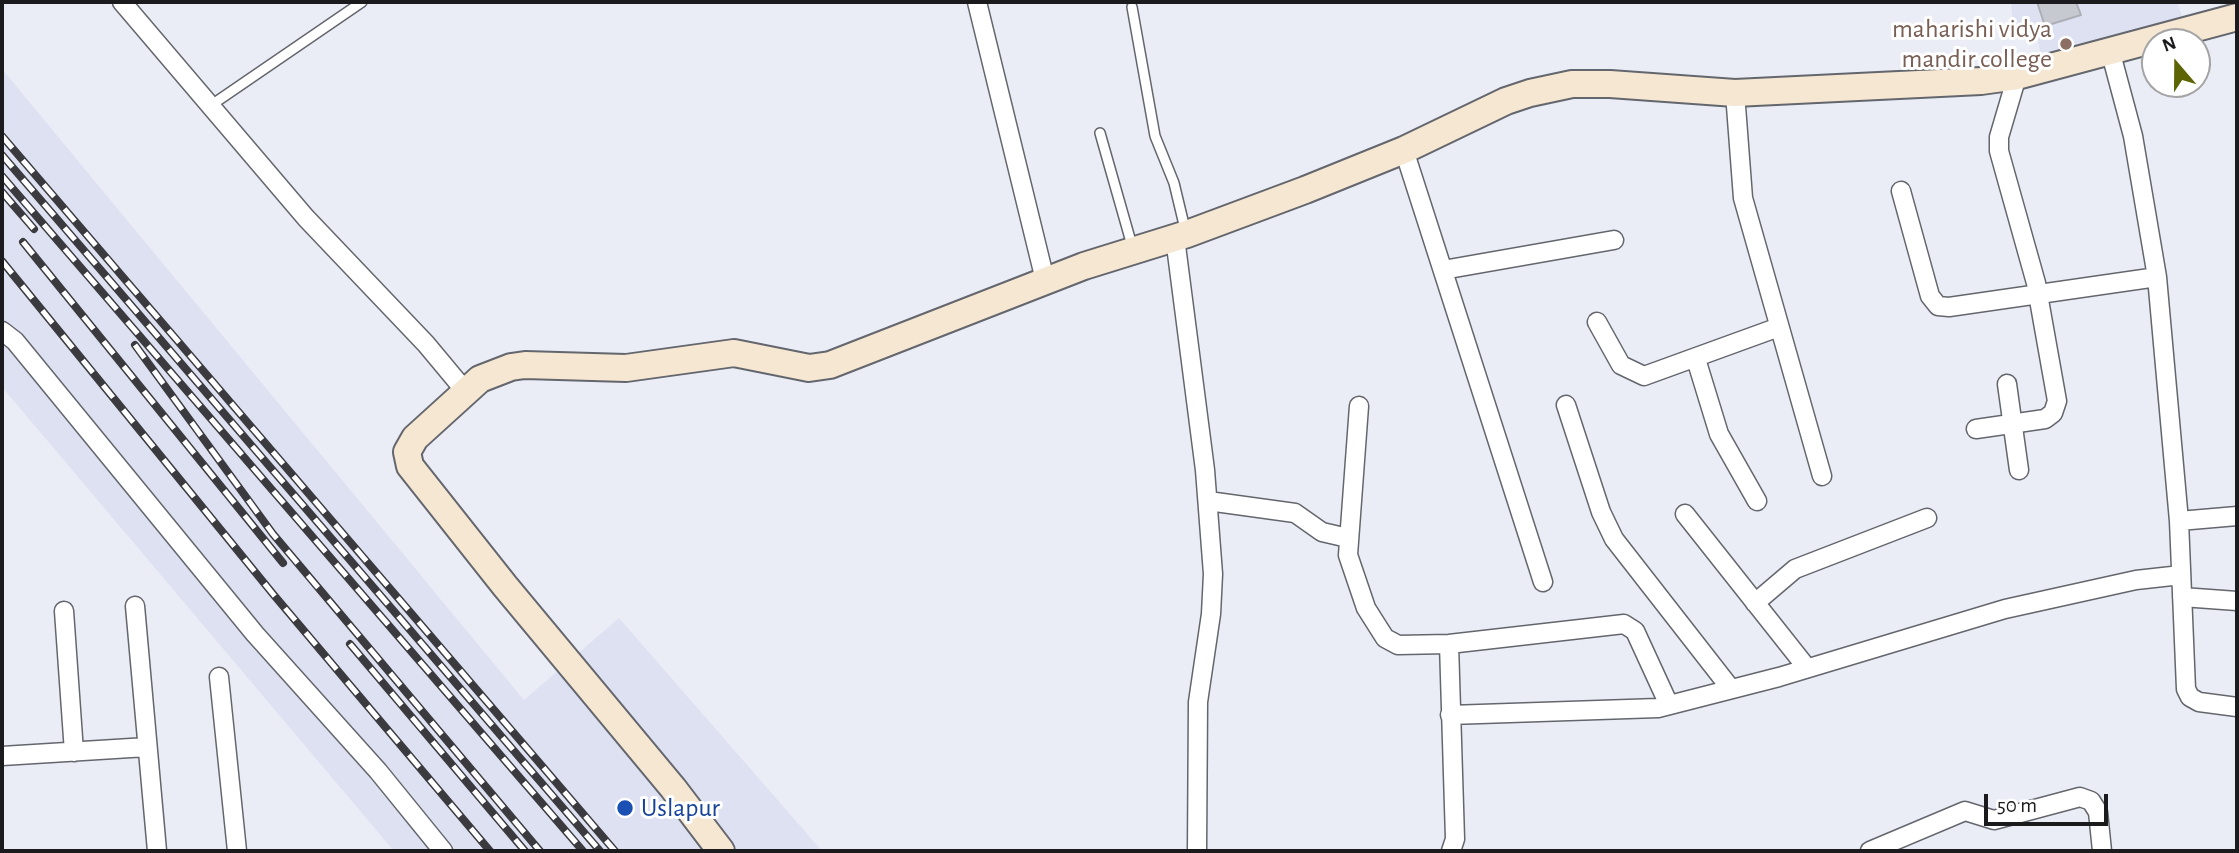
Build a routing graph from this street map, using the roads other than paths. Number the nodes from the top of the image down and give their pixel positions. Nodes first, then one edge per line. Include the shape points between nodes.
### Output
1 (122, 2) edge
2 (362, 2) edge
3 (978, 2) edge
4 (1132, 7) dead end
5 (2231, 12) edge
6 (2110, 50) junction
7 (2017, 76) junction
8 (1735, 93) junction
9 (211, 106) junction
10 (1100, 134) dead end
11 (1404, 150) junction
12 (1901, 191) dead end
13 (1181, 236) junction
14 (1615, 240) dead end
15 (1133, 251) junction
16 (1443, 270) junction
17 (2157, 277) junction
18 (1045, 280) junction
19 (2038, 294) junction
20 (1597, 322) dead end
21 (1779, 327) junction
22 (2, 331) edge
23 (1696, 359) junction
24 (2007, 384) dead end
25 (473, 386) junction
26 (1566, 405) dead end
27 (1359, 406) dead end
28 (2012, 424) junction
29 (1976, 429) dead end
30 (2019, 470) dead end
31 (1822, 476) dead end
32 (1208, 501) junction
33 (1757, 501) dead end
34 (1685, 514) dead end
35 (2237, 516) edge
36 (1927, 518) dead end
37 (2179, 521) junction
38 (1348, 538) junction
39 (2181, 575) junction
40 (1544, 582) dead end
41 (2182, 597) junction
42 (2237, 601) edge
43 (1755, 603) junction
44 (135, 606) dead end
45 (64, 611) dead end
46 (1449, 644) junction
47 (1807, 668) junction
48 (219, 677) dead end
49 (1731, 689) junction
50 (1669, 705) junction
51 (2237, 707) edge
52 (1450, 715) junction
53 (147, 747) junction
54 (74, 751) junction
55 (2, 755) edge
56 (158, 851) edge
57 (237, 851) edge
58 (443, 851) edge
59 (721, 851) edge
60 (1197, 851) edge
61 (1451, 851) edge
62 (1870, 851) edge
63 (2102, 851) edge

1 - 9 street
2 - 9 lane
3 - 18 street
4 - 13 lane via 1155,136 1174,183
5 - 6 street
6 - 7 street
6 - 17 street via 2133,136
7 - 8 street
7 - 19 street via 1998,144
8 - 11 street via 1572,85 1506,101
8 - 21 street via 1742,198
9 - 25 street via 306,218 426,344
10 - 15 lane
11 - 13 street
11 - 16 street
12 - 19 street via 1930,296 1938,306
13 - 15 street
13 - 32 street
14 - 16 street
15 - 18 street
16 - 40 street
17 - 19 street
17 - 37 street
18 - 25 street via 881,347 809,368 734,353 626,368 511,367
19 - 28 street via 2057,401 2049,417
20 - 23 street via 1621,365 1635,374 1649,376
21 - 23 street
21 - 31 street
22 - 58 street
23 - 33 street via 1719,434
24 - 28 street
25 - 59 street via 415,438 407,452 410,466
26 - 49 street via 1614,539
27 - 38 street
28 - 29 street
28 - 30 street
32 - 38 street via 1295,513 1322,532
32 - 60 street via 1213,574 1198,702
34 - 43 street
35 - 37 street
36 - 43 street via 1795,569
37 - 39 street
38 - 46 street via 1355,581 1385,638 1398,645
39 - 41 street
39 - 47 street via 2136,580 2005,609
41 - 42 street
41 - 51 street via 2188,694 2199,702
43 - 47 street
44 - 53 street
45 - 54 street
46 - 50 street via 1628,625
46 - 52 street
47 - 49 street
48 - 57 street
49 - 50 street
50 - 52 street
52 - 61 street via 1455,839
53 - 54 street
53 - 56 street
54 - 55 street
62 - 63 street via 1965,811 2007,819 2080,797 2091,801 2098,812

